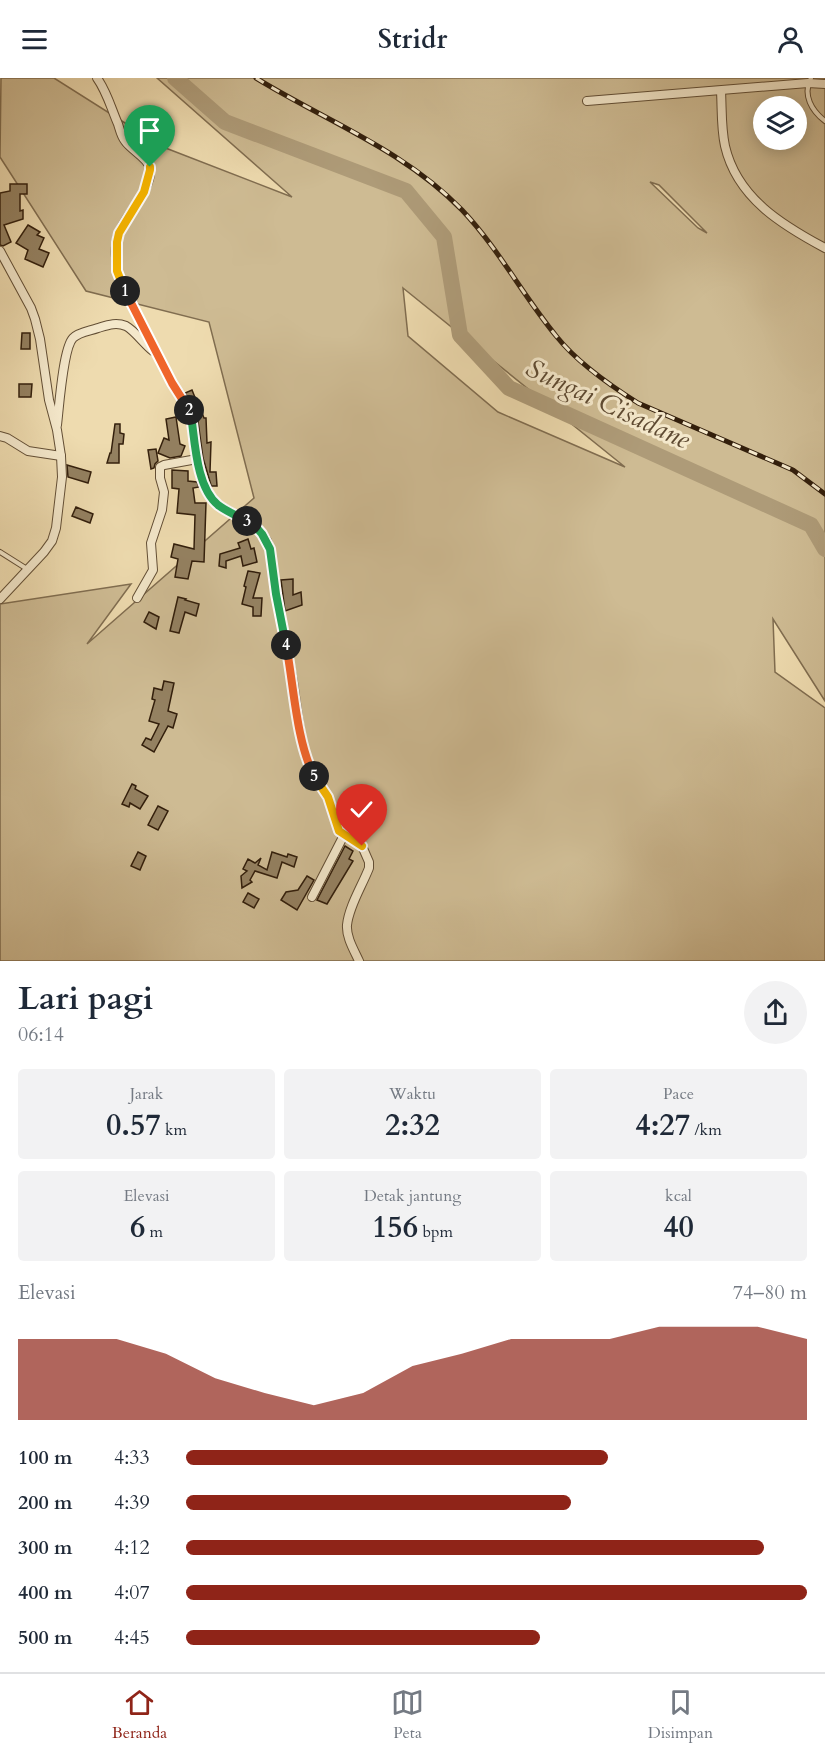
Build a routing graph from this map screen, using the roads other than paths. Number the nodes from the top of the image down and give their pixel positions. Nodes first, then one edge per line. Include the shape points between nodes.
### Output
1 (97, 78) edge
2 (809, 80) edge
3 (825, 84) edge
4 (721, 91) junction
5 (587, 101) dead end
6 (825, 121) edge
7 (825, 248) edge
8 (0, 251) edge
9 (157, 355) junction
10 (57, 430) junction
11 (0, 436) edge
12 (61, 456) junction
13 (197, 459) junction
14 (0, 552) edge
15 (28, 569) junction
16 (137, 598) dead end
17 (0, 599) edge
18 (344, 835) junction
19 (312, 897) dead end
20 (359, 961) edge

1 - 9 street via 123,139 150,167 144,192 119,233 117,271
2 - 3 street
2 - 4 street
2 - 6 lane via 810,105
4 - 5 street
4 - 7 street via 724,138 737,177 771,215
8 - 10 street via 35,319
9 - 10 street via 128,327 119,324 72,339 62,380
9 - 13 street via 191,415
10 - 12 street
11 - 12 street via 28,451
12 - 15 street via 56,528 52,541
13 - 16 street via 160,467 164,492 151,543 153,570
13 - 18 street via 213,500 256,527 267,541 306,758
14 - 15 lane
15 - 17 street
18 - 19 street
18 - 20 street via 362,846 369,862 347,926

